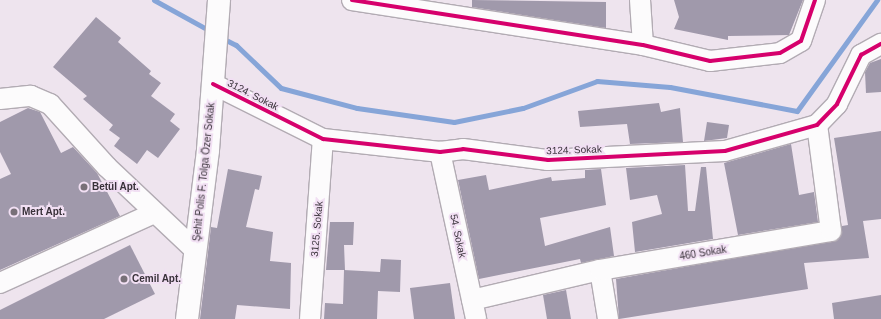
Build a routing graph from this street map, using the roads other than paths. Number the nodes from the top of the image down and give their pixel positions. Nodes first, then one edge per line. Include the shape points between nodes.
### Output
1 (219, 0) edge
2 (352, 0) edge
3 (640, 0) edge
4 (815, 0) edge
5 (881, 44) edge
6 (643, 46) junction
7 (214, 74) junction
8 (0, 99) edge
9 (816, 125) junction
10 (323, 139) junction
11 (440, 152) junction
12 (154, 213) junction
13 (196, 251) junction
14 (600, 270) junction
15 (0, 283) edge
16 (474, 310) edge
17 (187, 319) edge
18 (310, 319) edge
19 (608, 319) edge

1 - 7 street, Şehit Polis F. Tolga Özer Sokak
2 - 6 street
3 - 6 street
4 - 6 street via 801,41 780,53 710,60
5 - 9 street, 3124. Sokak via 861,55 838,104
7 - 10 street, 3124. Sokak
7 - 13 street, Şehit Polis F. Tolga Özer Sokak
8 - 12 street via 31,96 50,104
9 - 11 street, 3124. Sokak via 725,150 548,160 463,149
9 - 14 street, 460 Sokak via 831,231
10 - 11 street, 3124. Sokak
10 - 18 street, 3125. Sokak
11 - 16 street, 54. Sokak
12 - 13 street
12 - 15 street
13 - 17 street, Şehit Polis F. Tolga Özer Sokak
14 - 16 street, 460 Sokak
14 - 19 street

